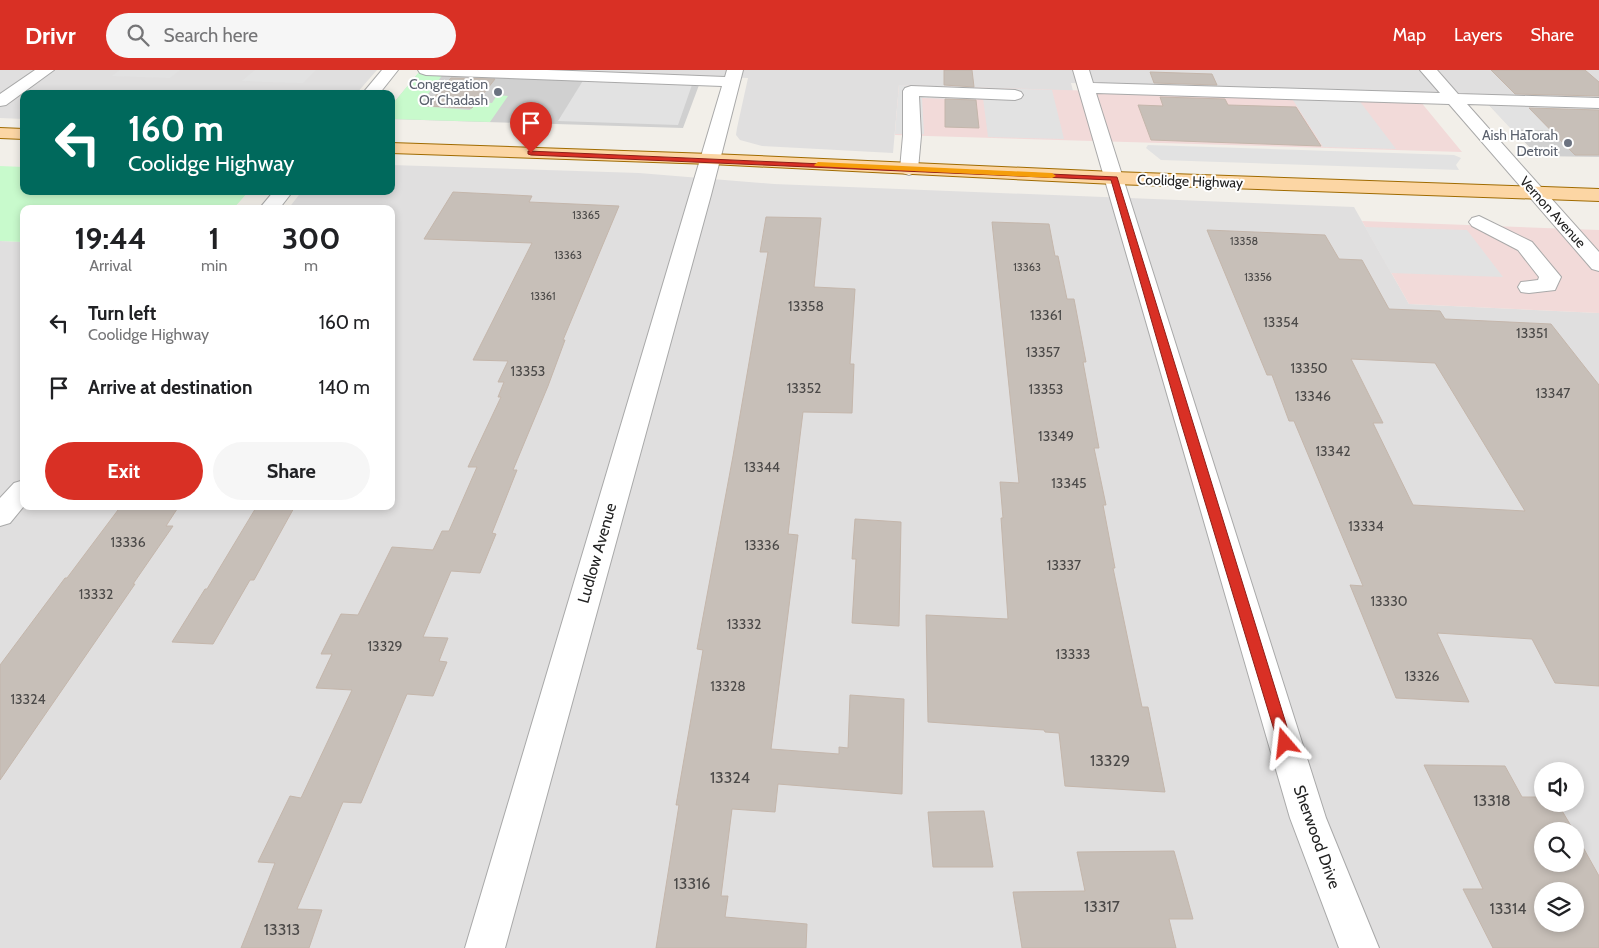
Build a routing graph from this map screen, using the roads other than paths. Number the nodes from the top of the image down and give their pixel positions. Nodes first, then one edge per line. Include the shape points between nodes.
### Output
1 (46, 70) edge
2 (390, 70) edge
3 (426, 70) edge
4 (1081, 70) edge
5 (1428, 70) edge
6 (733, 76) edge
7 (1085, 88) junction
8 (373, 90) edge
9 (1015, 95) dead end
10 (1450, 98) junction
11 (0, 101) edge
12 (1599, 103) edge
13 (0, 133) edge
14 (20, 134) edge
15 (395, 148) edge
16 (711, 159) junction
17 (909, 169) junction
18 (1114, 178) junction
19 (1536, 193) junction
20 (281, 195) edge
21 (1599, 195) edge
22 (272, 205) edge
23 (1479, 222) dead end
24 (1599, 264) edge
25 (1529, 287) dead end
26 (20, 494) edge
27 (0, 516) edge
28 (484, 948) edge
29 (1359, 948) edge

1 - 11 street
2 - 8 street
3 - 6 street
4 - 7 street, Sherwood Drive
5 - 10 street, Vernon Avenue
6 - 16 street, Ludlow Avenue
7 - 10 street
7 - 18 street, Sherwood Drive
9 - 17 street via 911,91
10 - 12 street
10 - 19 street, Vernon Avenue
13 - 14 main road
15 - 16 main road, Coolidge Highway
16 - 17 main road, Coolidge Highway
16 - 28 street, Ludlow Avenue
17 - 18 main road, Coolidge Highway
18 - 19 main road, Coolidge Highway
18 - 29 street, Sherwood Drive via 1308,818
19 - 21 main road, Coolidge Highway
19 - 24 street, Vernon Avenue
20 - 22 street
23 - 25 street via 1525,246 1550,277 1547,285
26 - 27 street

